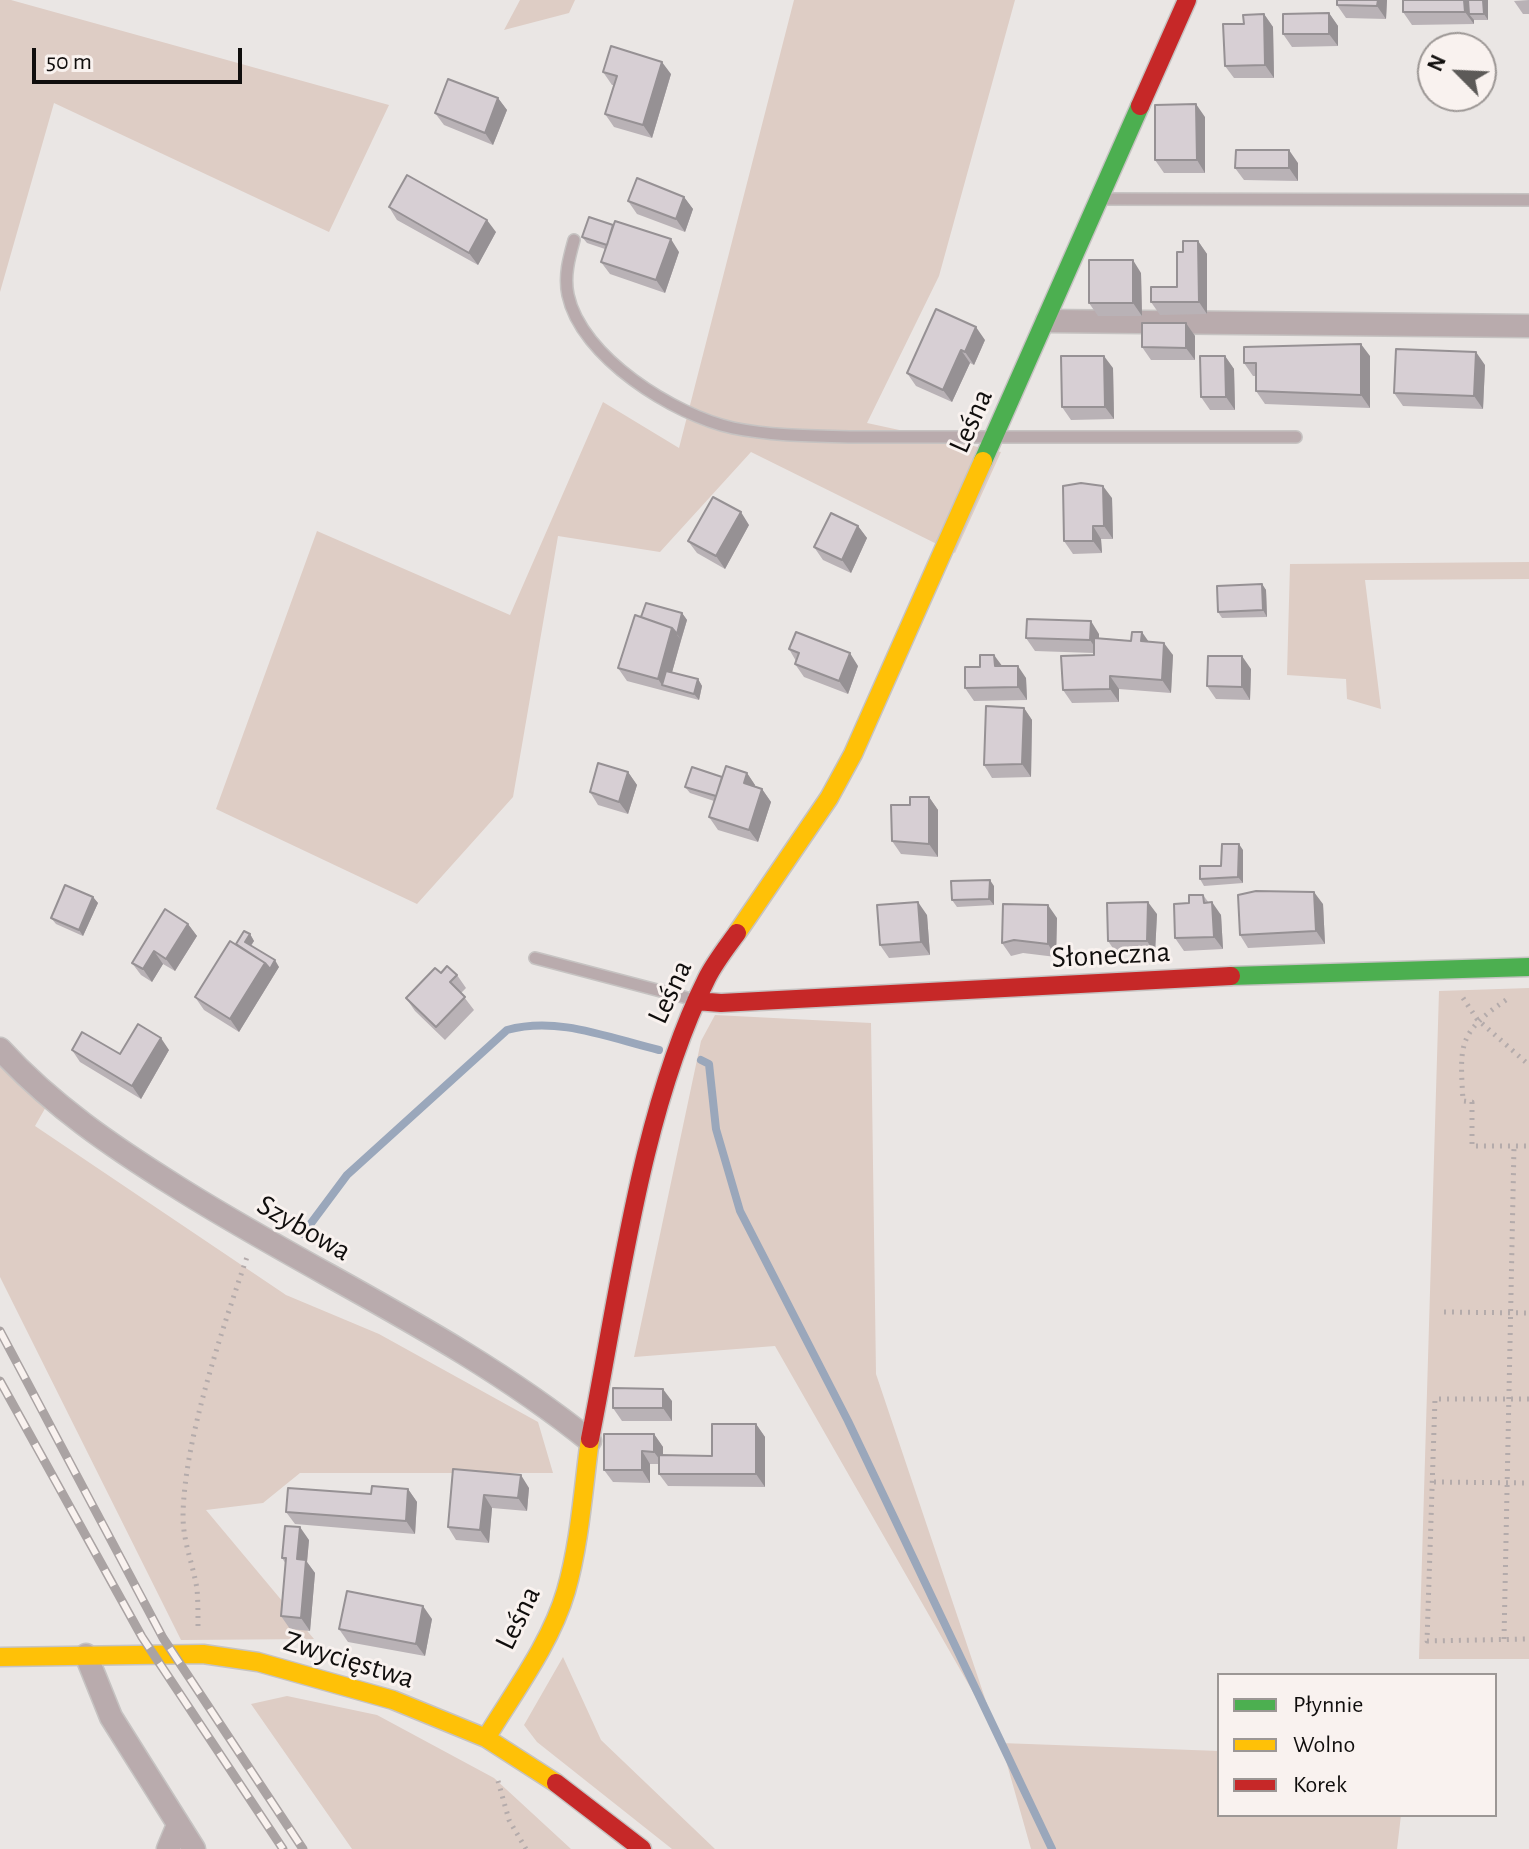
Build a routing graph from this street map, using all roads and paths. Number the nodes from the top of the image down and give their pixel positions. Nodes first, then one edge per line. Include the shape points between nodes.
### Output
1 (1187, 0) edge
2 (1100, 199) junction
3 (1529, 200) edge
4 (574, 240) dead end
5 (1047, 321) junction
6 (1529, 326) edge
7 (1296, 437) dead end
8 (995, 439) junction
9 (535, 958) dead end
10 (1529, 967) edge
11 (1459, 990) dead end
12 (1506, 1000) dead end
13 (696, 1001) junction
14 (1477, 1019) junction
15 (0, 1049) edge
16 (1529, 1065) edge
17 (1514, 1146) junction
18 (1529, 1146) edge
19 (255, 1235) junction
20 (1444, 1312) dead end
21 (1510, 1313) junction
22 (1529, 1313) edge
23 (1508, 1398) junction
24 (1529, 1399) edge
25 (590, 1441) junction
26 (1434, 1482) junction
27 (1507, 1483) junction
28 (1529, 1483) edge
29 (1504, 1639) junction
30 (1529, 1639) edge
31 (192, 1654) junction
32 (86, 1655) junction
33 (0, 1657) edge
34 (486, 1738) junction
35 (498, 1779) dead end
36 (178, 1825) junction
37 (168, 1849) edge
38 (194, 1849) edge
39 (526, 1849) edge
40 (642, 1849) edge

1 - 2 street, Leśna
2 - 3 lane
2 - 5 street, Leśna
4 - 8 lane via 567,294 584,333 623,371 683,409 720,425 777,433
5 - 6 street
5 - 8 street, Leśna
7 - 8 lane
8 - 13 street, Leśna via 840,779
9 - 13 lane
10 - 13 street, Słoneczna
11 - 14 path
12 - 14 path
13 - 25 street, Leśna via 653,1127
14 - 16 path
14 - 17 path via 1461,1050 1463,1101 1472,1102 1472,1146
15 - 19 street, Szybowa via 88,1128
17 - 18 path
17 - 21 path
19 - 25 street, Szybowa via 462,1353
19 - 31 path via 228,1312 191,1451 183,1516 197,1589
20 - 21 path
21 - 22 path
21 - 23 path
23 - 24 path
23 - 26 path via 1435,1399
23 - 27 path
25 - 34 street, Leśna via 565,1594 539,1650
26 - 27 path
26 - 29 path via 1427,1641
27 - 28 path
27 - 29 path
29 - 30 path
31 - 32 street, Zwycięstwa
31 - 34 street, Zwycięstwa via 258,1662 320,1678 393,1700
32 - 33 street, Zwycięstwa
32 - 36 street via 111,1717
34 - 40 street, Zwycięstwa via 549,1777
35 - 39 path via 509,1820
36 - 37 street
36 - 38 street

